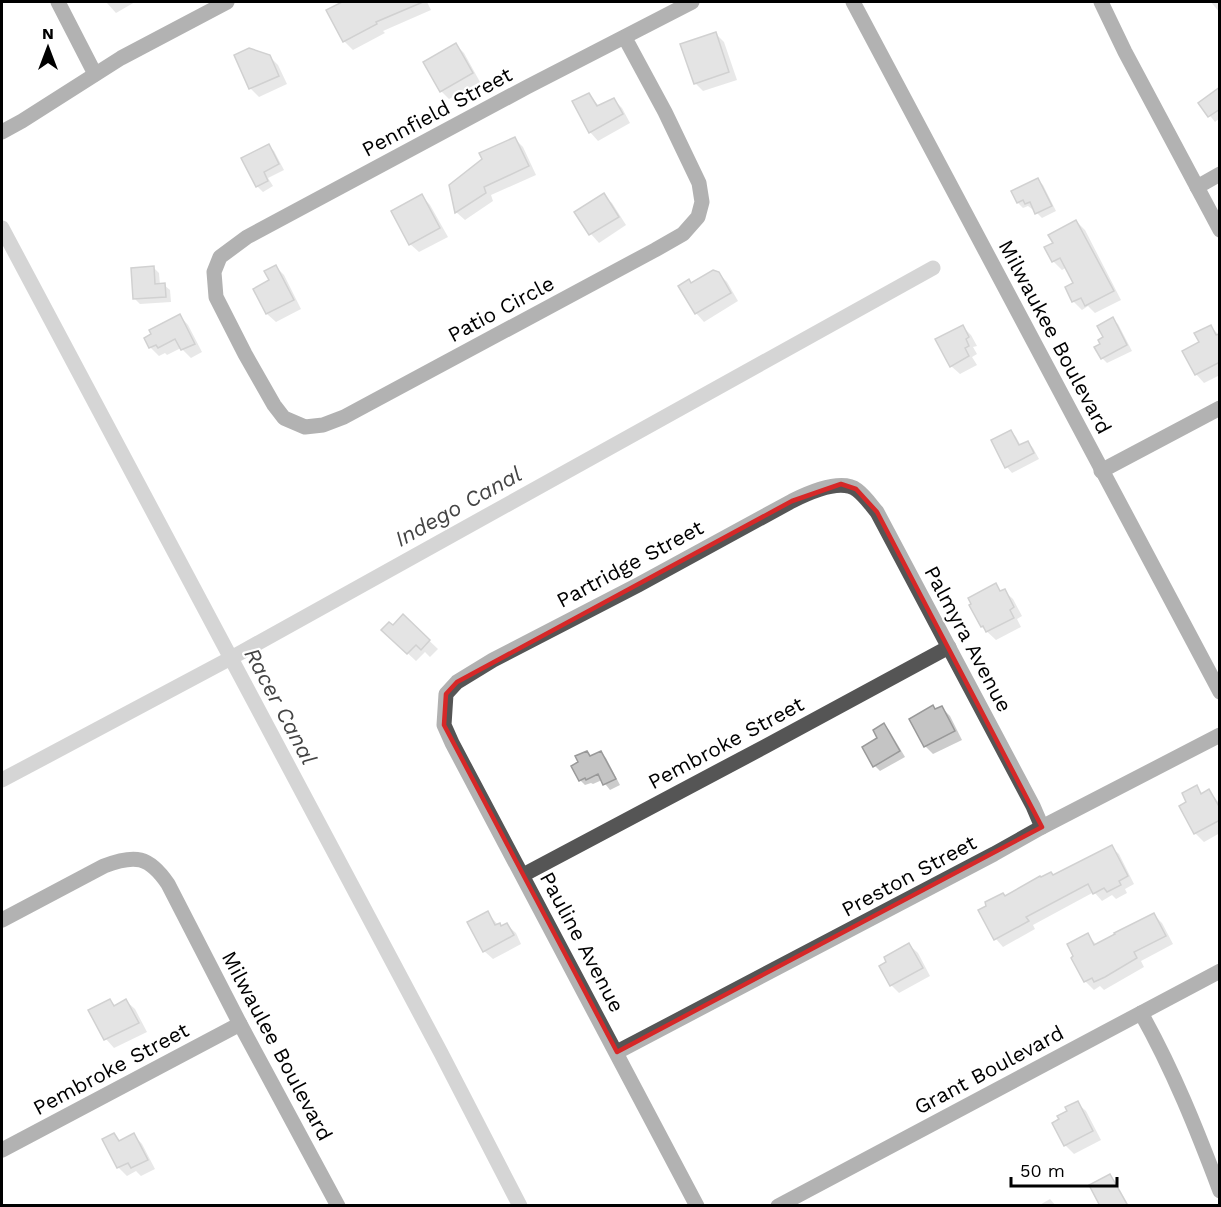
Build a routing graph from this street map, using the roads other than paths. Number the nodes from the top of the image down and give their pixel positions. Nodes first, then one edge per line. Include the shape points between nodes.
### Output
1 (58, 2) edge
2 (227, 2) edge
3 (692, 2) edge
4 (853, 2) edge
5 (1105, 3) edge
6 (624, 38) junction
7 (95, 74) junction
8 (2, 132) edge
9 (1220, 174) edge
10 (1197, 187) junction
11 (1220, 230) edge
12 (214, 272) joint
13 (1220, 408) edge
14 (1101, 471) junction
15 (841, 484) joint
16 (949, 647) junction
17 (1220, 692) edge
18 (446, 694) joint
19 (1220, 735) edge
20 (1042, 827) junction
21 (523, 874) junction
22 (2, 920) edge
23 (1220, 971) edge
24 (1141, 1013) junction
25 (240, 1024) junction
26 (617, 1052) junction
27 (2, 1150) edge
28 (1220, 1191) edge
29 (336, 1205) edge
30 (697, 1206) edge
31 (778, 1206) edge

1 - 7 street
2 - 7 street
3 - 6 street, Pennfield Street
4 - 14 street, Milwaukee Boulevard
5 - 10 street via 1131,63
6 - 12 street, Pennfield Street via 247,237 220,257
6 - 12 street, Patio Circle via 699,183 702,202 698,217 683,234 655,250 360,408 323,425 305,427 284,418 274,405 223,314 216,297
7 - 8 street
9 - 10 street
10 - 11 street
13 - 14 street
14 - 17 street, Milwaukee Boulevard
15 - 16 street, Palmyra Avenue via 856,489 877,512
15 - 18 street, Partridge Street via 792,501 582,612 475,671
16 - 20 street, Palmyra Avenue
16 - 21 street, Pembroke Street
18 - 21 street, Pauline Avenue via 444,725
19 - 20 street, Preston Street
20 - 26 street, Preston Street
21 - 26 street, Pauline Avenue
22 - 25 street, Milwaulee Boulevard via 104,866 121,859 141,859 158,869 168,884
23 - 24 street, Grant Boulevard
24 - 28 street via 1170,1067
24 - 31 street, Grant Boulevard
25 - 27 street, Pembroke Street
25 - 29 street, Milwaulee Boulevard
26 - 30 street, Pauline Avenue

